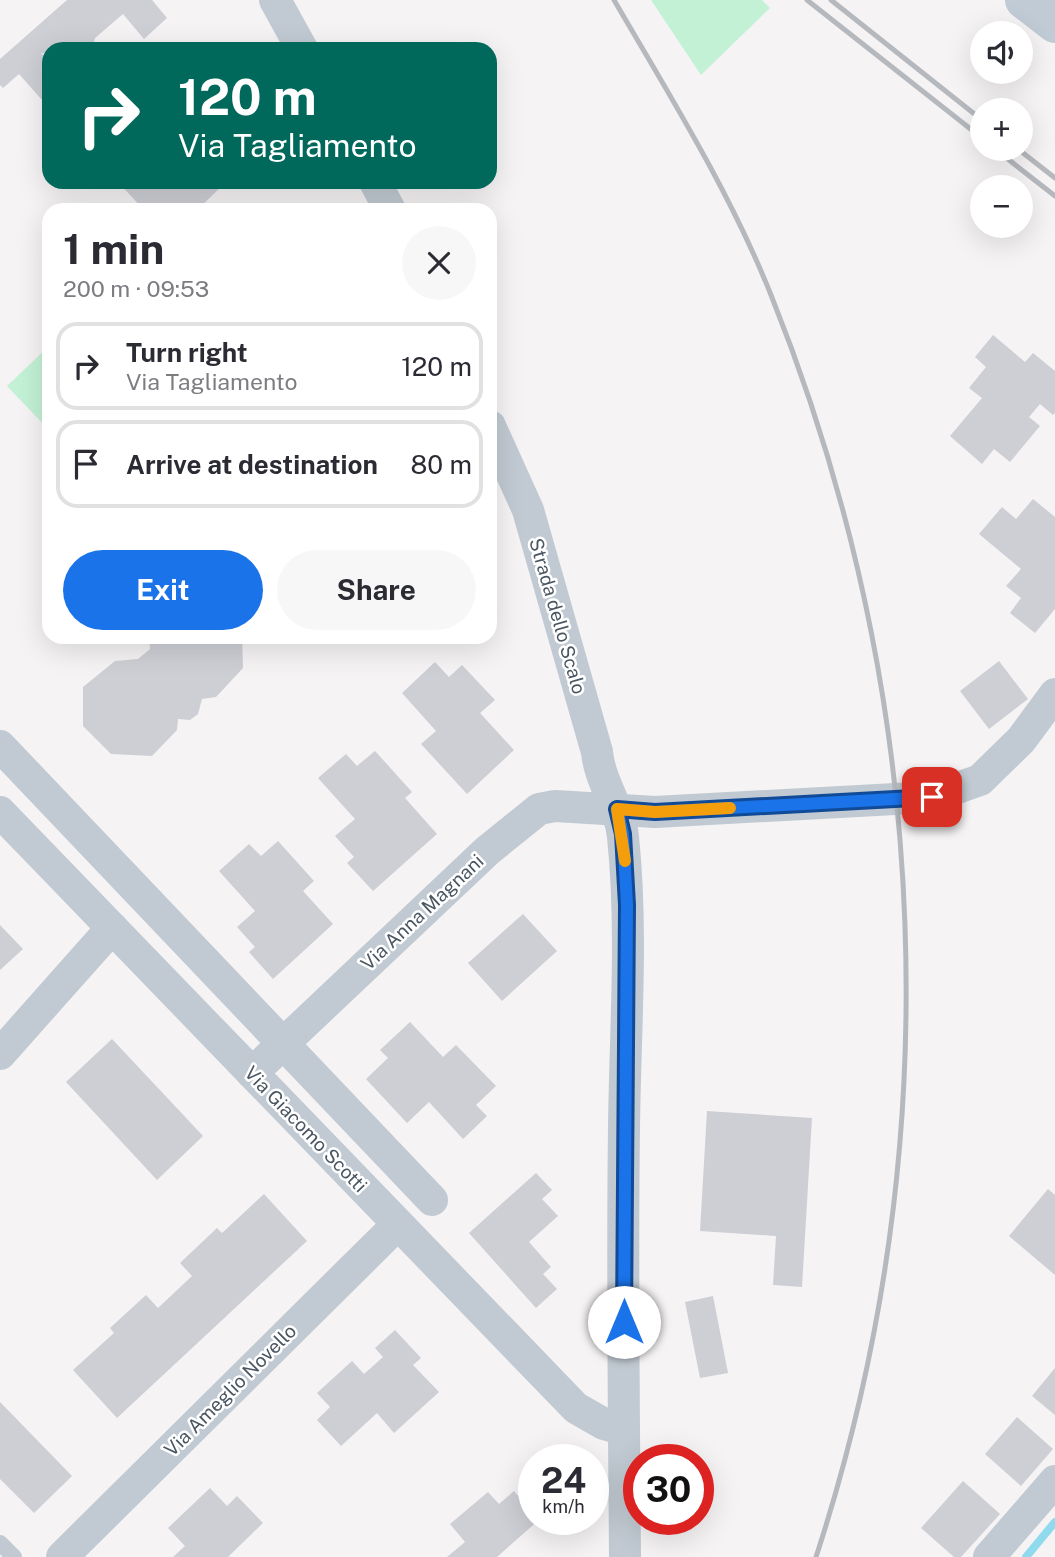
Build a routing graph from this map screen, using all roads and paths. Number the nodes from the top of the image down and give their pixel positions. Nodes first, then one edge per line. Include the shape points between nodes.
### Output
1 (275, 0) edge
2 (1024, 0) edge
3 (1055, 24) edge
4 (298, 42) edge
5 (497, 441) edge
6 (1055, 694) edge
7 (0, 746) edge
8 (617, 809) junction
9 (0, 812) edge
10 (112, 929) junction
11 (283, 1044) junction
12 (0, 1054) edge
13 (251, 1073) junction
14 (432, 1200) dead end
15 (398, 1224) junction
16 (624, 1430) junction
17 (1055, 1481) edge
18 (0, 1543) edge
19 (14, 1557) edge
20 (62, 1557) edge
21 (625, 1557) edge
22 (989, 1557) edge

1 - 4 street
2 - 3 street
5 - 8 street, Strada dello Scalo via 528,510 597,752 599,773
6 - 8 street, Via Anna Magnani via 1021,740 980,780 932,797 655,812
7 - 11 street
8 - 11 street, Via Anna Magnani via 540,809 486,851
8 - 16 street, Strada dello Scalo via 627,905
9 - 10 street, Via Giacomo Scotti
10 - 12 street
10 - 13 street, Via Giacomo Scotti
11 - 13 street, Via Anna Magnani
11 - 14 street
13 - 15 street, Via Giacomo Scotti
15 - 16 street, Via Giacomo Scotti via 576,1408
15 - 20 street, Via Ameglio Novello
16 - 21 street, Strada dello Scalo
17 - 22 street
18 - 19 lane

